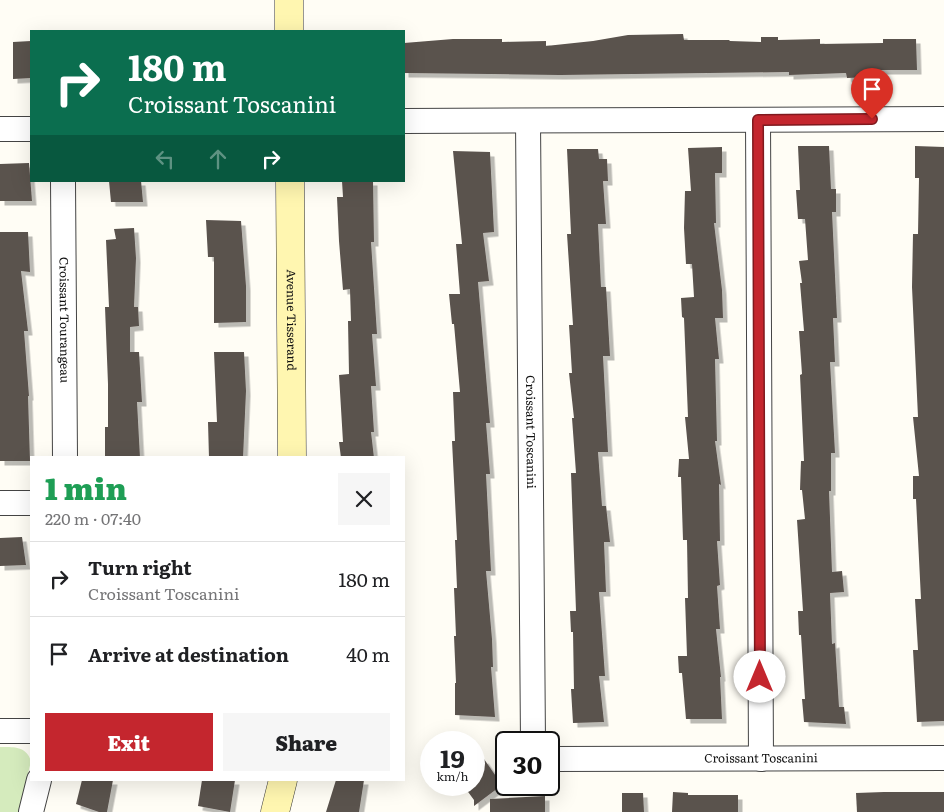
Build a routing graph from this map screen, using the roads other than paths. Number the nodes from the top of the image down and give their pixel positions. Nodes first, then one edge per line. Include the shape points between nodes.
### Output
1 (289, 0) edge
2 (289, 30) edge
3 (944, 119) edge
4 (758, 120) junction
5 (405, 121) edge
6 (528, 121) junction
7 (0, 129) edge
8 (30, 129) edge
9 (62, 182) edge
10 (290, 182) edge
11 (65, 456) edge
12 (292, 456) edge
13 (0, 503) edge
14 (30, 503) edge
15 (0, 731) edge
16 (30, 731) edge
17 (533, 731) edge
18 (944, 758) edge
19 (560, 759) edge
20 (761, 759) junction
21 (39, 781) edge
22 (284, 781) edge
23 (31, 812) edge
24 (275, 812) edge

1 - 2 street
3 - 4 street
4 - 6 street
4 - 20 street
5 - 6 street
6 - 17 street, Croissant Toscanini
7 - 8 street
9 - 11 street, Croissant Tourangeau
10 - 12 street, Avenue Tisserand
13 - 14 street
15 - 16 street
18 - 20 street, Croissant Toscanini
19 - 20 street, Croissant Toscanini
21 - 23 street
22 - 24 street

